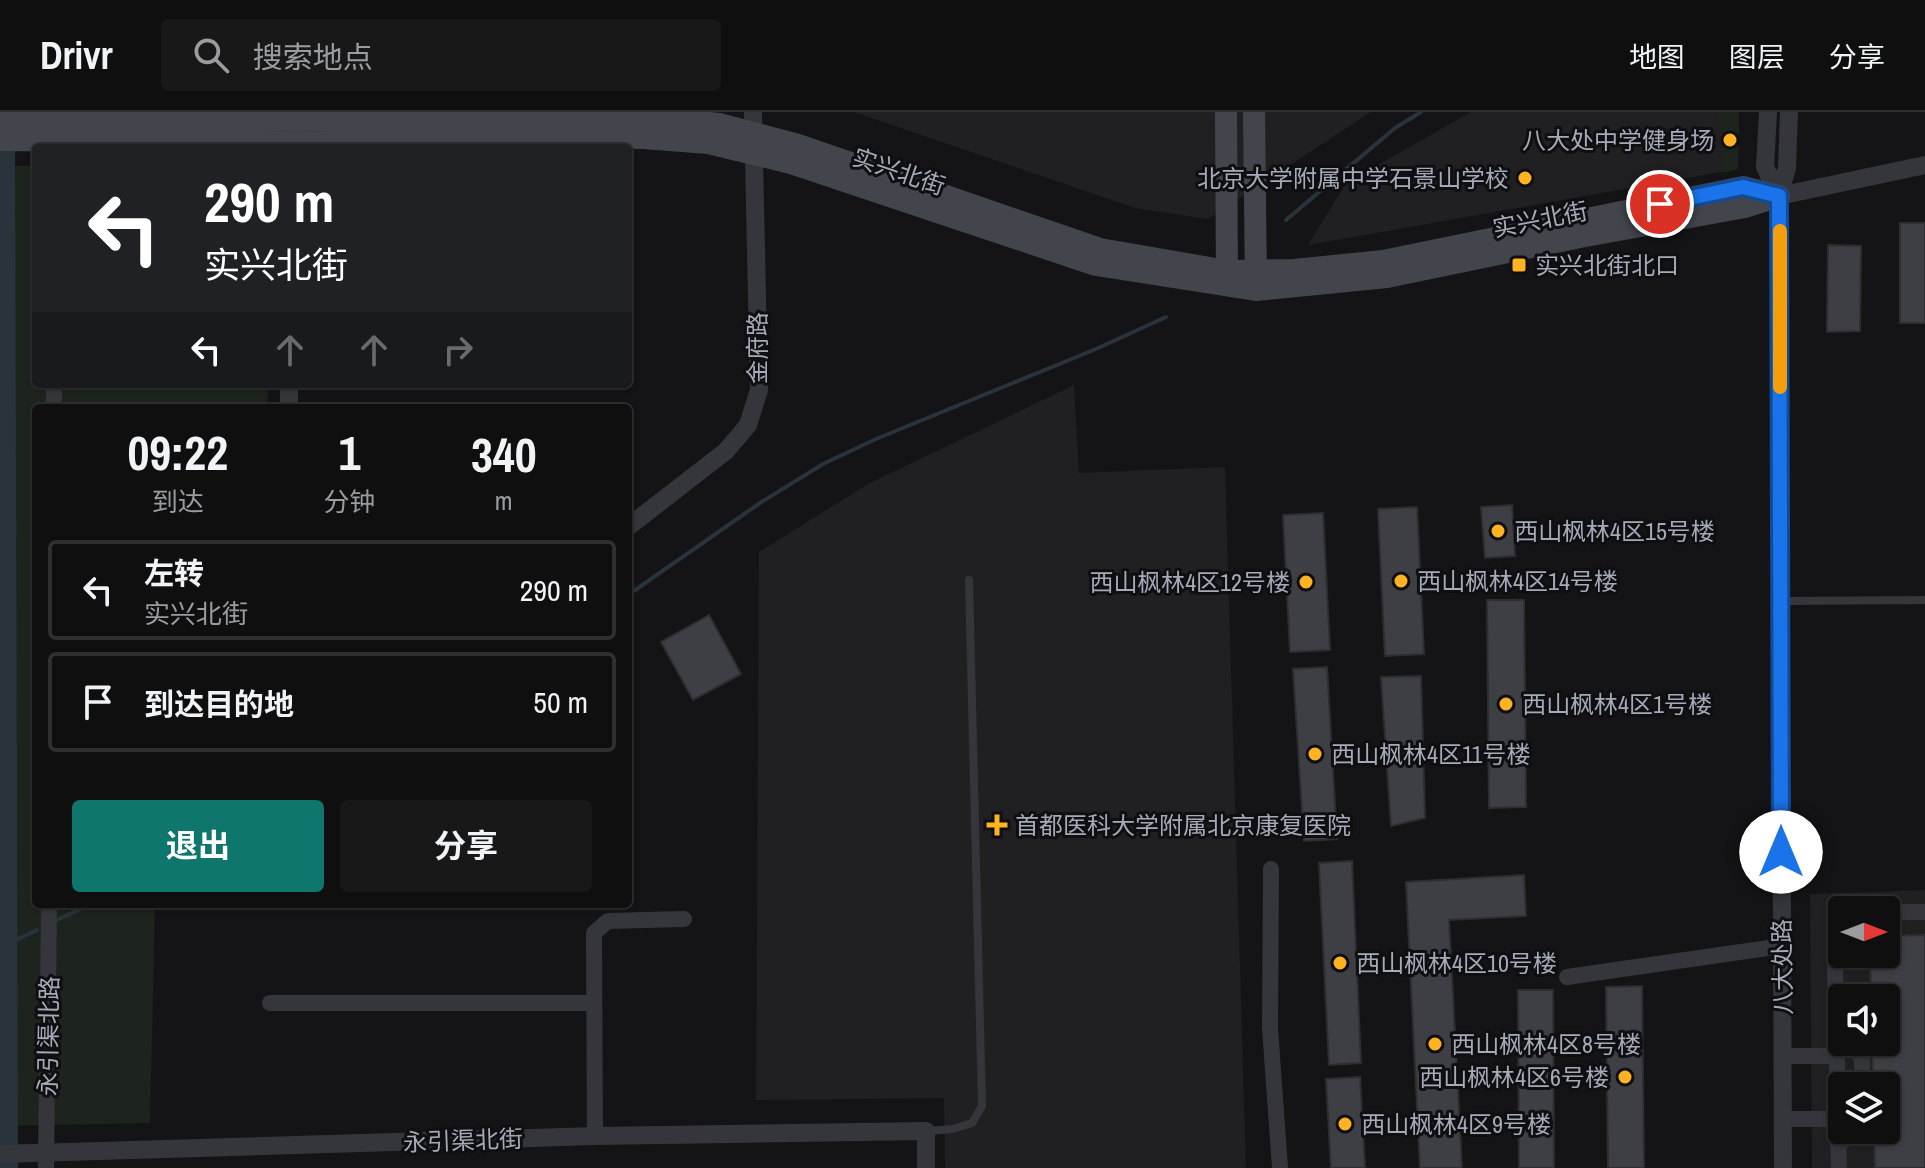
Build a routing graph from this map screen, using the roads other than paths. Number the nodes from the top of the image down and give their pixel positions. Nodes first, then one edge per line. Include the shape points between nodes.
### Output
1 (1226, 112) edge
2 (1254, 112) edge
3 (1768, 112) edge
4 (1789, 112) edge
5 (0, 122) edge
6 (52, 131) edge
7 (292, 131) edge
8 (753, 132) edge
9 (0, 140) edge
10 (1925, 165) edge
11 (1779, 196) junction
12 (1227, 279) junction
13 (1257, 281) junction
14 (632, 524) edge
15 (969, 580) dead end
16 (1925, 600) edge
17 (1781, 601) junction
18 (1271, 869) dead end
19 (49, 908) edge
20 (1900, 912) edge
21 (1925, 912) edge
22 (684, 919) dead end
23 (1782, 946) junction
24 (1567, 977) dead end
25 (270, 1003) dead end
26 (594, 1003) junction
27 (1783, 1056) junction
28 (1828, 1056) edge
29 (1837, 1056) edge
30 (1837, 1072) edge
31 (1783, 1119) junction
32 (1828, 1119) edge
33 (926, 1131) junction
34 (595, 1136) junction
35 (1838, 1145) edge
36 (0, 1154) edge
37 (43, 1157) edge
38 (926, 1168) edge
39 (1280, 1168) edge
40 (1783, 1168) edge
41 (1839, 1168) edge

1 - 12 main road
2 - 13 main road
3 - 11 street via 1765,167
4 - 11 street via 1787,168
5 - 6 main road, 实兴北街
6 - 7 main road, 实兴北街
6 - 9 main road, 实兴北街
7 - 8 main road, 实兴北街 via 609,117 672,119
8 - 12 main road, 实兴北街 via 1100,249
8 - 14 street, 金府路 via 759,390 748,425 726,451
10 - 11 street
11 - 13 main road, 实兴北街 via 1743,187 1383,261
11 - 17 street, 八大处路
12 - 13 main road, 实兴北街
15 - 33 lane via 982,1106 972,1123
16 - 17 lane
17 - 23 street, 八大处路
18 - 39 street via 1270,1028
19 - 37 street, 永引渠北路
20 - 21 street
22 - 26 street via 601,925 594,933
23 - 24 street
23 - 27 street, 八大处路
25 - 26 street
26 - 34 street
27 - 28 street
27 - 31 street, 八大处路
29 - 30 street
31 - 32 street
31 - 40 street, 八大处路
33 - 34 street, 永引渠北街
33 - 38 street
34 - 37 street, 永引渠北街
35 - 41 street
36 - 37 street, 永引渠北街

